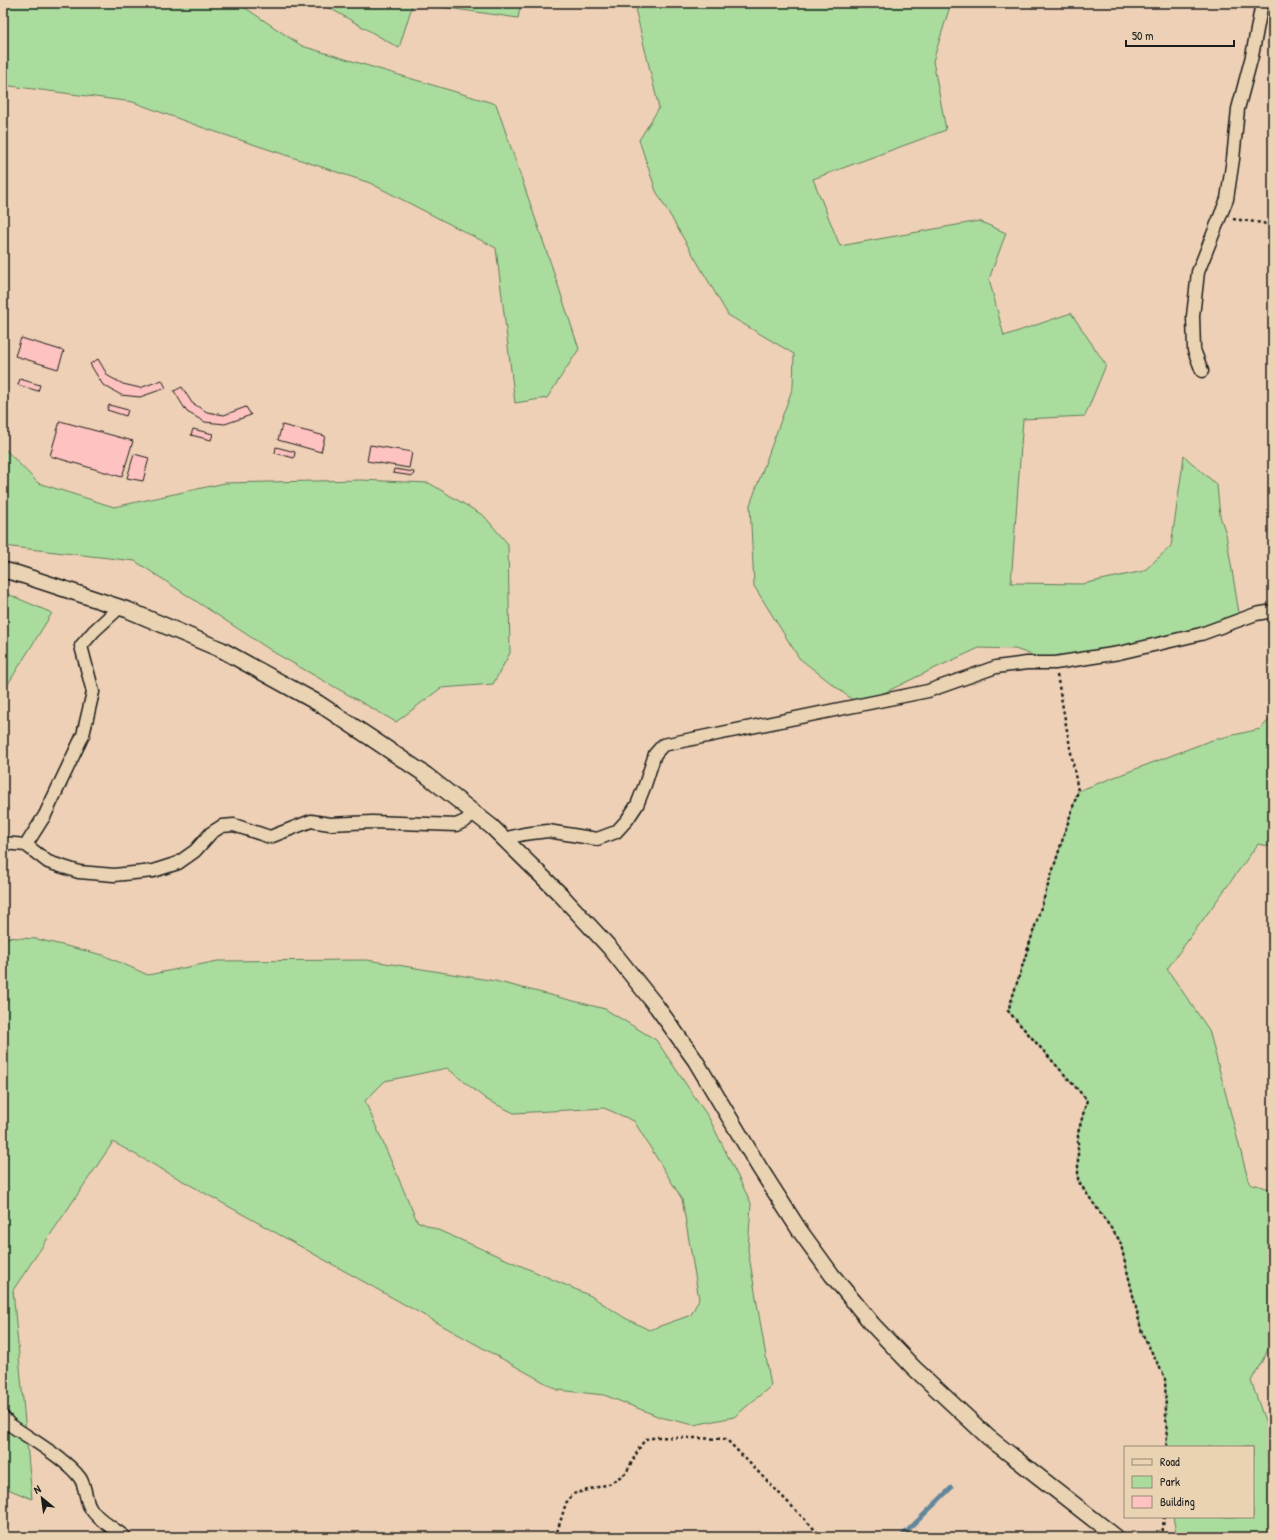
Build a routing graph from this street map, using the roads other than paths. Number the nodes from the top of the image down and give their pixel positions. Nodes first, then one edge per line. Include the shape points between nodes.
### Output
1 (1262, 3) edge
2 (1202, 371) dead end
3 (3, 570) edge
4 (120, 607) junction
5 (1273, 611) edge
6 (474, 813) junction
7 (503, 839) junction
8 (3, 843) edge
9 (26, 845) junction
10 (3, 1416) edge
11 (125, 1537) edge
12 (1116, 1537) edge

1 - 2 street via 1238,109 1226,199 1198,272 1193,316 1194,350
3 - 4 street
4 - 6 street via 222,650 318,703 426,775
4 - 9 street via 82,646 93,692 83,735 45,815
5 - 7 street via 1256,614 1200,634 1118,654 1055,663 1027,662 996,667 928,691 663,745 655,754 636,805 616,832 597,839 548,831
6 - 7 street
6 - 9 street via 456,825 372,822 330,824 312,821 270,837 234,825 222,826 178,863 153,871 114,875 79,872 48,862
7 - 12 street via 561,895 610,948 657,1007 695,1060 800,1230 832,1275 873,1325 913,1367 988,1437
8 - 9 street
10 - 11 street via 9,1424 66,1463 80,1479 90,1508 108,1526

